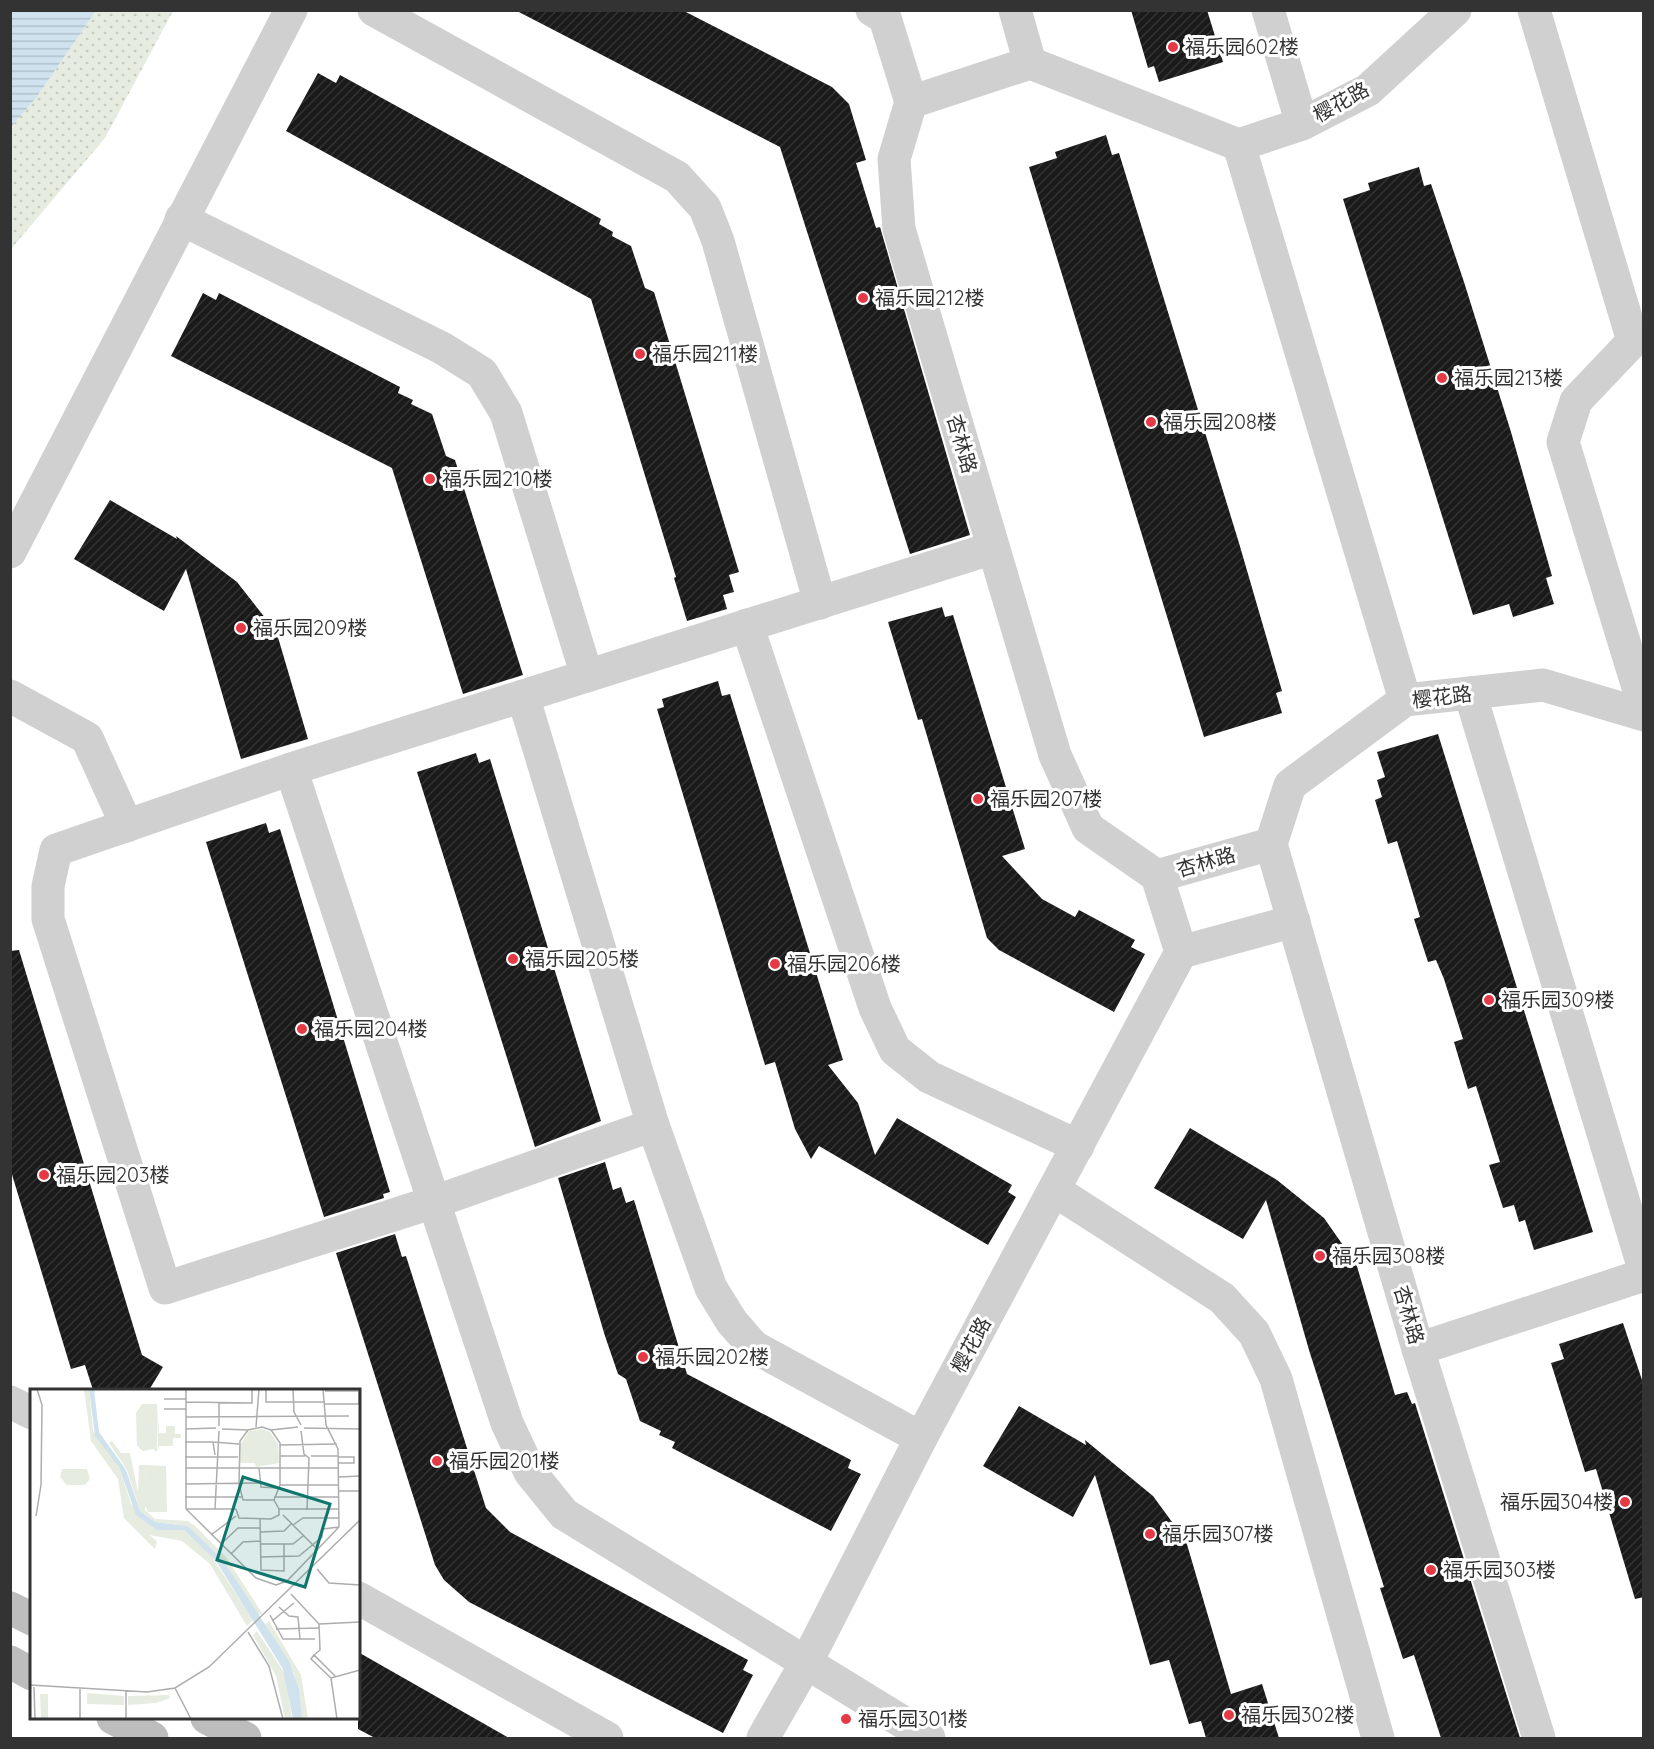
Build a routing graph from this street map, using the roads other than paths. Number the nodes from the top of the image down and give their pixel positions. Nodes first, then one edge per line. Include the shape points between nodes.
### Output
1 (291, 10) edge
2 (374, 10) edge
3 (1015, 10) edge
4 (1268, 10) edge
5 (1455, 10) edge
6 (1534, 10) edge
7 (889, 13) edge
8 (1030, 63) junction
9 (911, 102) junction
10 (1302, 124) junction
11 (1239, 145) junction
12 (181, 219) junction
13 (1638, 339) edge
14 (993, 548) junction
15 (10, 552) edge
16 (819, 603) junction
17 (747, 625) junction
18 (587, 676) junction
19 (1470, 693) junction
20 (10, 696) edge
21 (523, 696) junction
22 (1405, 700) junction
23 (1644, 707) edge
24 (1644, 715) edge
25 (291, 769) junction
26 (127, 826) junction
27 (1271, 844) junction
28 (1157, 876) junction
29 (1294, 921) junction
30 (1181, 952) junction
31 (653, 1125) junction
32 (1078, 1146) junction
33 (1054, 1190) junction
34 (434, 1202) junction
35 (1644, 1269) edge
36 (1644, 1275) edge
37 (1418, 1349) junction
38 (10, 1402) edge
39 (30, 1412) edge
40 (921, 1438) junction
41 (360, 1599) edge
42 (10, 1608) edge
43 (30, 1618) edge
44 (10, 1662) edge
45 (806, 1663) junction
46 (30, 1673) edge
47 (115, 1719) edge
48 (209, 1719) edge
49 (152, 1738) edge
50 (245, 1738) edge
51 (607, 1738) edge
52 (763, 1738) edge
53 (929, 1738) edge
54 (1378, 1738) edge
55 (1539, 1738) edge

1 - 12 street
2 - 16 street via 677,177 705,208 718,241
3 - 8 street
4 - 10 street
5 - 10 street, 樱花路 via 1368,90
6 - 13 street
7 - 9 street
8 - 9 street
8 - 11 street
9 - 14 street, 杏林路 via 894,159 899,229
10 - 11 street, 樱花路
11 - 22 street
12 - 15 street
12 - 18 street via 442,348 482,373 506,413
13 - 23 street via 1576,401 1563,442
14 - 16 street
14 - 28 street, 杏林路 via 1055,755 1088,828
16 - 17 street
17 - 18 street
17 - 32 street via 875,1008 895,1050 929,1077
18 - 21 street
19 - 22 street, 樱花路
19 - 24 street, 樱花路 via 1543,685
19 - 35 street
20 - 26 street via 87,738
21 - 25 street
21 - 31 street
22 - 27 street, 樱花路 via 1290,785
25 - 26 street
25 - 34 street
26 - 34 street via 56,850 48,886 48,920 165,1288
27 - 28 street, 杏林路
27 - 29 street, 杏林路
28 - 30 street
29 - 30 street
29 - 37 street, 杏林路
30 - 32 street, 樱花路
31 - 34 street
31 - 40 street via 711,1288 732,1322 754,1347
32 - 33 street, 樱花路
33 - 40 street, 樱花路
33 - 54 street via 1222,1298 1254,1333 1276,1379
34 - 45 street via 507,1424 530,1472 564,1514
36 - 37 street
37 - 55 street, 杏林路
38 - 39 street
40 - 45 street, 樱花路
41 - 51 street
42 - 43 main road
44 - 46 main road
45 - 52 street, 樱花路
45 - 53 street
47 - 49 main road
48 - 50 main road

